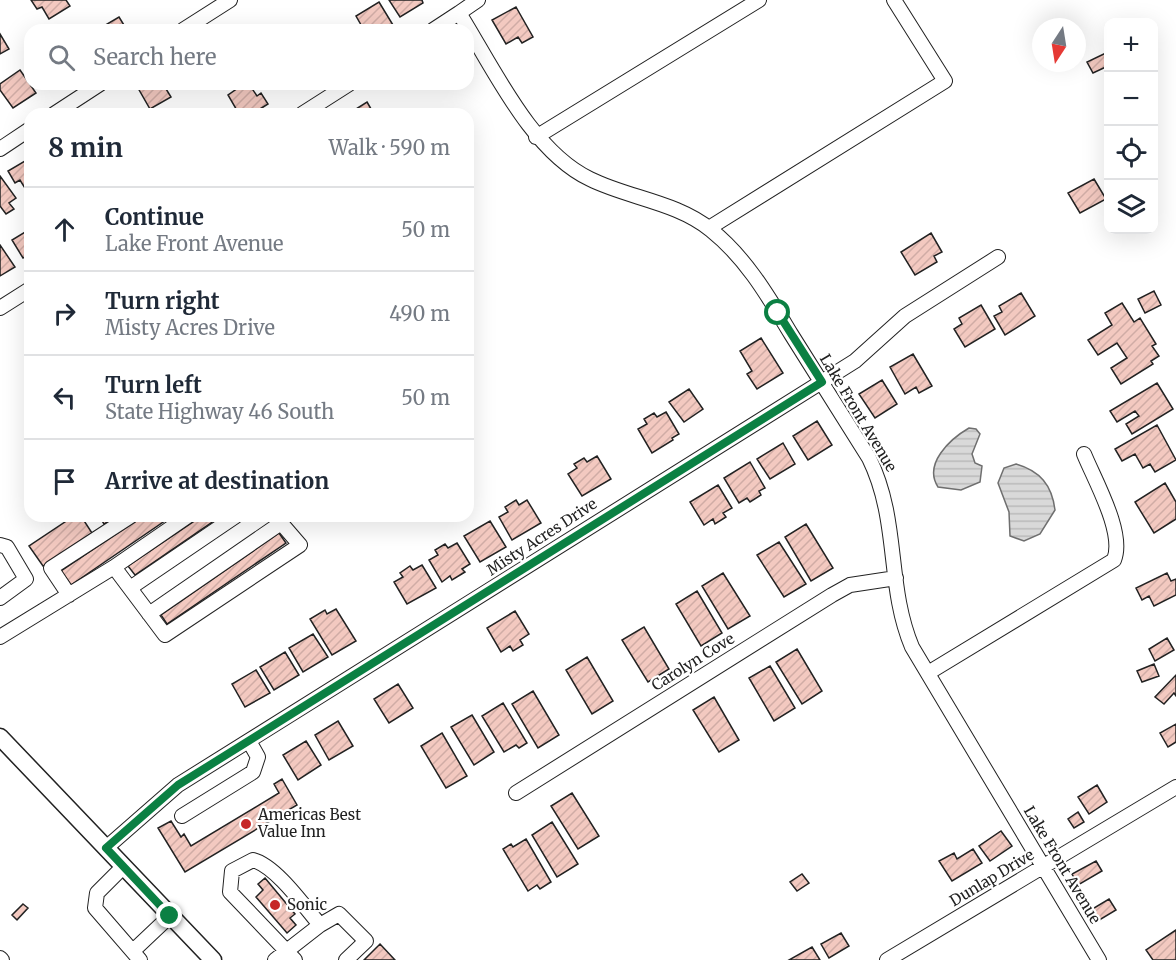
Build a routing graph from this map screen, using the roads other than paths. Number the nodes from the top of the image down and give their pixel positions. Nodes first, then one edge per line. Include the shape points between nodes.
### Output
1 (230, 0) edge
2 (478, 0) edge
3 (759, 0) edge
4 (894, 0) edge
5 (459, 13) junction
6 (192, 24) edge
7 (442, 24) edge
8 (466, 24) edge
9 (474, 37) edge
10 (91, 90) edge
11 (340, 90) edge
12 (63, 108) edge
13 (311, 108) edge
14 (24, 133) edge
15 (536, 136) junction
16 (0, 149) edge
17 (710, 228) junction
18 (998, 257) dead end
19 (24, 293) edge
20 (0, 308) edge
21 (822, 382) junction
22 (1084, 454) dead end
23 (122, 522) edge
24 (179, 522) edge
25 (227, 522) edge
26 (274, 522) edge
27 (281, 522) edge
28 (0, 544) edge
29 (114, 567) junction
30 (896, 578) junction
31 (130, 588) junction
32 (69, 595) junction
33 (0, 598) edge
34 (149, 614) junction
35 (0, 637) edge
36 (928, 673) junction
37 (0, 737) edge
38 (249, 741) junction
39 (1176, 787) edge
40 (516, 793) dead end
41 (182, 816) dead end
42 (106, 848) junction
43 (1044, 866) junction
44 (123, 867) junction
45 (170, 916) junction
46 (320, 925) junction
47 (137, 955) edge
48 (285, 957) edge
49 (893, 958) edge
50 (213, 960) edge
51 (346, 960) edge
52 (1099, 960) edge

1 - 6 street
2 - 5 street
3 - 15 street
4 - 17 street via 945,81
5 - 7 street
5 - 8 street, Lake Front Avenue
9 - 15 street, Lake Front Avenue
10 - 12 street
11 - 13 street
14 - 16 street
15 - 17 street, Lake Front Avenue via 560,160 588,179 659,202
17 - 21 street, Lake Front Avenue via 745,261
18 - 21 street, Misty Acres Drive via 905,316 855,361
19 - 20 street
21 - 30 street, Lake Front Avenue via 881,483
21 - 38 street, Misty Acres Drive
22 - 36 street via 1116,533 1114,560
23 - 32 street via 51,568
24 - 29 street
25 - 31 street
26 - 34 street
27 - 34 street via 300,545 165,635
28 - 33 street via 7,547 26,575 22,584
29 - 31 street
29 - 32 street
30 - 36 street, Lake Front Avenue via 905,630
30 - 40 street, Carolyn Cove via 850,585 832,595
31 - 34 street
32 - 35 street
36 - 43 street, Lake Front Avenue
37 - 42 main road
38 - 41 street via 258,757 254,772
38 - 42 street, Misty Acres Drive via 165,794
39 - 43 street, Dunlap Drive
42 - 44 main road
43 - 49 street, Dunlap Drive
43 - 52 street, Lake Front Avenue
44 - 45 main road
44 - 47 street via 97,893 95,908
45 - 47 street
45 - 50 main road
46 - 48 street
46 - 48 street via 262,862 253,860 232,871 230,892
46 - 51 street via 339,914 366,941

